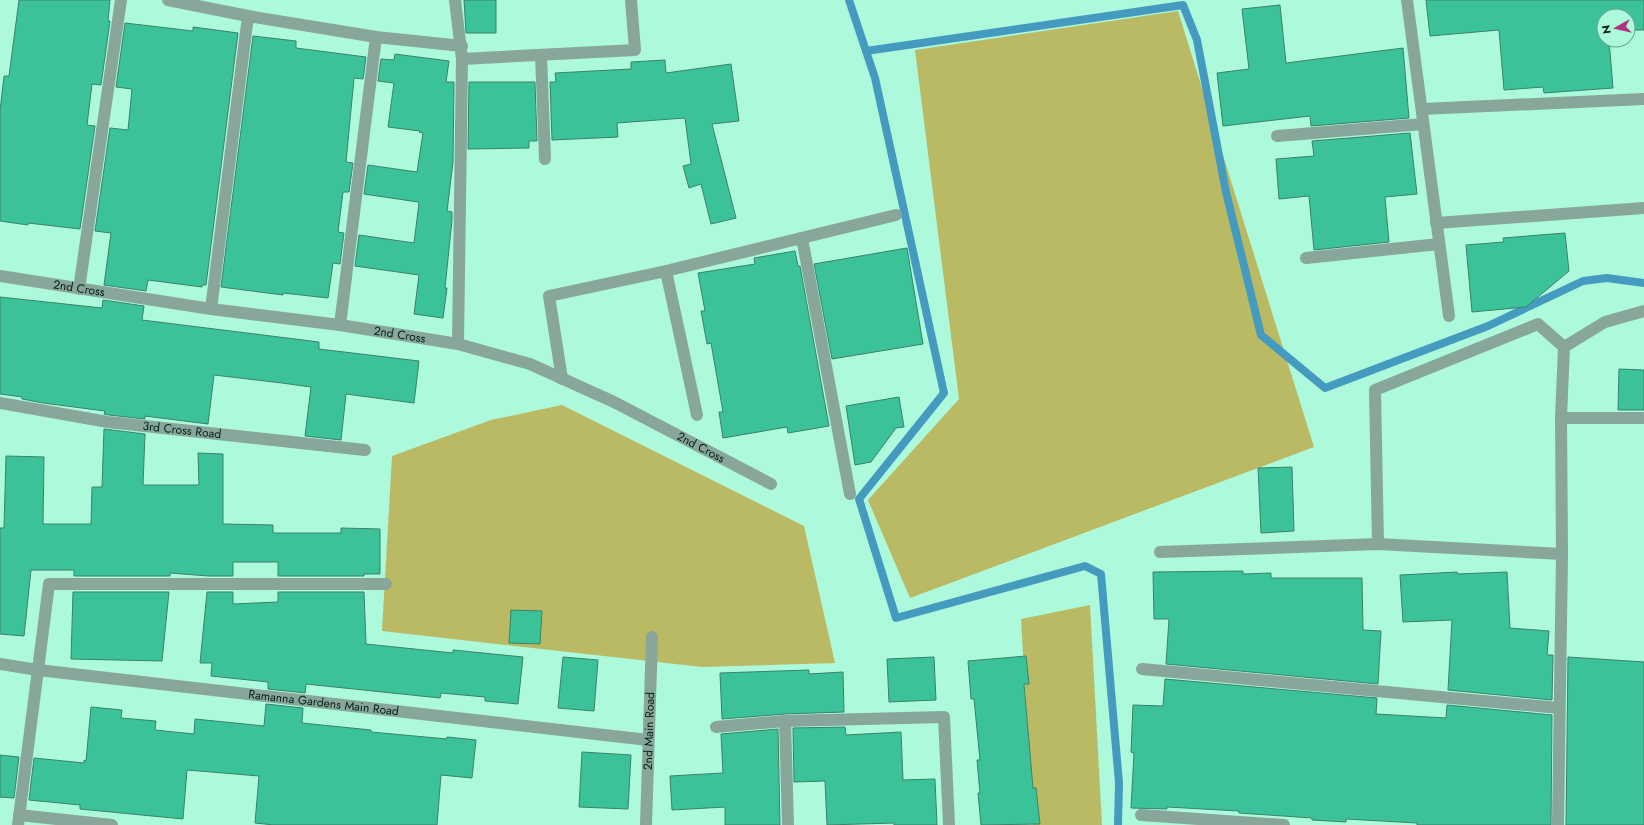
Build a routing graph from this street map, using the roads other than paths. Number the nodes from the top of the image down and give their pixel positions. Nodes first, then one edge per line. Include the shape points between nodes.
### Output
1 (121, 0) edge
2 (168, 0) edge
3 (454, 0) edge
4 (631, 0) edge
5 (1407, 0) edge
6 (248, 16) junction
7 (376, 37) junction
8 (462, 46) junction
9 (541, 55) junction
10 (462, 59) junction
11 (1644, 99) edge
12 (1422, 109) junction
13 (1423, 124) junction
14 (1277, 136) dead end
15 (545, 159) dead end
16 (1644, 208) edge
17 (896, 215) dead end
18 (1436, 223) junction
19 (802, 238) junction
20 (1438, 244) junction
21 (1306, 258) dead end
22 (666, 271) junction
23 (0, 276) edge
24 (79, 289) junction
25 (211, 309) junction
26 (1644, 311) edge
27 (1449, 316) dead end
28 (340, 325) junction
29 (458, 344) junction
30 (1564, 347) junction
31 (562, 379) junction
32 (0, 403) edge
33 (697, 415) dead end
34 (1561, 418) junction
35 (1644, 418) edge
36 (365, 450) dead end
37 (771, 484) dead end
38 (850, 494) dead end
39 (1378, 544) junction
40 (1160, 552) dead end
41 (1562, 554) junction
42 (386, 584) dead end
43 (652, 637) dead end
44 (0, 664) edge
45 (1142, 669) dead end
46 (38, 670) junction
47 (1559, 708) junction
48 (785, 721) junction
49 (716, 727) dead end
50 (648, 740) junction
51 (1141, 815) dead end
52 (18, 820) edge
53 (112, 825) edge
54 (646, 825) edge
55 (788, 825) edge
56 (949, 825) edge
57 (1284, 825) edge
58 (1558, 825) edge

1 - 24 street
2 - 6 street
3 - 8 street
4 - 9 street via 635,50
5 - 12 street
6 - 7 street
6 - 25 street
7 - 8 street
7 - 28 street
8 - 10 street
9 - 10 street
9 - 15 street
10 - 29 street
11 - 12 street
12 - 13 street
13 - 14 street
13 - 18 street
16 - 18 street
17 - 19 street
18 - 20 street
19 - 22 street
19 - 38 street
20 - 21 street
20 - 27 street
22 - 31 street via 549,296
22 - 33 street
23 - 24 street, 2nd Cross
24 - 25 street, 2nd Cross
25 - 28 street, 2nd Cross
26 - 30 street via 1605,322
28 - 29 street, 2nd Cross
29 - 31 street, 2nd Cross via 530,364
30 - 34 street
30 - 39 street via 1538,324 1375,390
31 - 37 street, 2nd Cross via 614,402
32 - 36 street, 3rd Cross Road via 108,422
34 - 35 street
34 - 41 street
39 - 40 street
39 - 41 street
41 - 47 street
42 - 46 street via 49,584
43 - 50 street, 2nd Main Road
44 - 46 street, Ramanna Gardens Main Road
45 - 47 street
46 - 50 street, Ramanna Gardens Main Road
46 - 52 street
47 - 58 street
48 - 49 street
48 - 55 street
48 - 56 street via 944,717
50 - 54 street, 2nd Main Road
51 - 57 street
52 - 53 street

